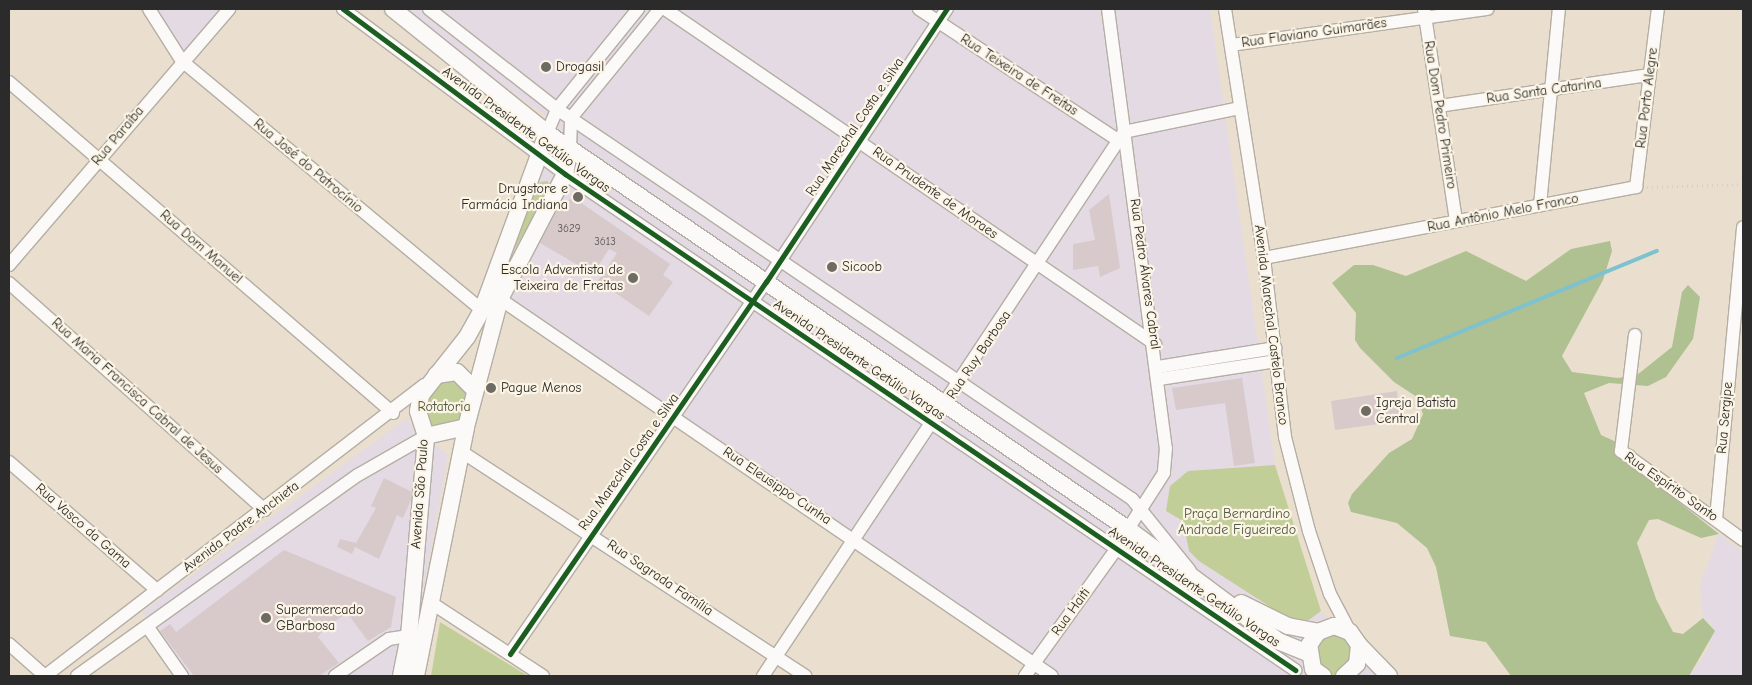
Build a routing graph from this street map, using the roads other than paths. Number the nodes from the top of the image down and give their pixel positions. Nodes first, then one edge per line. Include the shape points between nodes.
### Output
1 (149, 9) edge
2 (229, 9) edge
3 (343, 9) edge
4 (393, 9) edge
5 (429, 9) edge
6 (638, 9) edge
7 (660, 9) edge
8 (665, 9) edge
9 (919, 9) edge
10 (947, 9) edge
11 (1108, 9) edge
12 (1225, 9) edge
13 (1487, 9) edge
14 (1559, 9) edge
15 (1658, 9) edge
16 (1424, 13) edge
17 (938, 22) junction
18 (1231, 45) junction
19 (182, 61) junction
20 (1649, 76) junction
21 (9, 82) edge
22 (1551, 90) junction
23 (1440, 106) junction
24 (1240, 108) junction
25 (557, 109) junction
26 (570, 118) junction
27 (547, 133) junction
28 (1122, 136) junction
29 (860, 141) junction
30 (570, 148) junction
31 (538, 154) junction
32 (98, 159) junction
33 (565, 174) junction
34 (1636, 187) joint
35 (1540, 204) junction
36 (1456, 220) junction
37 (1743, 227) edge
38 (1742, 253) edge
39 (782, 258) junction
40 (1264, 258) junction
41 (9, 265) edge
42 (1040, 265) junction
43 (9, 282) edge
44 (766, 282) junction
45 (500, 299) junction
46 (752, 303) junction
47 (482, 310) junction
48 (1635, 335) dead end
49 (1155, 344) junction
50 (1276, 355) junction
51 (1158, 373) junction
52 (436, 375) junction
53 (962, 381) junction
54 (474, 388) junction
55 (946, 404) junction
56 (393, 412) junction
57 (673, 417) junction
58 (932, 423) junction
59 (466, 427) junction
60 (426, 436) junction
61 (462, 452) junction
62 (9, 462) edge
63 (1143, 508) junction
64 (265, 510) junction
65 (1716, 519) junction
66 (1128, 529) junction
67 (593, 534) junction
68 (856, 540) junction
69 (1743, 540) edge
70 (1117, 548) junction
71 (1148, 569) junction
72 (1194, 576) junction
73 (157, 590) junction
74 (1221, 595) junction
75 (430, 602) junction
76 (147, 626) junction
77 (1318, 632) junction
78 (409, 636) junction
79 (1354, 638) junction
80 (9, 644) edge
81 (510, 654) junction
82 (1308, 655) junction
83 (776, 656) junction
84 (1034, 664) junction
85 (1293, 673) edge
86 (45, 676) edge
87 (77, 676) edge
88 (182, 676) edge
89 (335, 676) edge
90 (400, 676) edge
91 (416, 676) edge
92 (544, 676) edge
93 (763, 676) edge
94 (805, 676) edge
95 (1025, 676) edge
96 (1052, 676) edge
97 (1324, 676) edge
98 (1344, 676) edge
99 (1389, 676) edge

1 - 19 street, Rua José do Patrocínio
2 - 19 street, Rua Paraíba
3 - 31 street, Avenida Presidente Getúlio Vargas
4 - 27 main road, Avenida Presidente Getúlio Vargas
5 - 25 street, Avenida Presidente Getúlio Vargas
6 - 25 street
7 - 26 street
8 - 29 street, Rua Prudente de Moraes
9 - 17 street, Rua Teixeira de Freitas
10 - 17 street, Rua Marechal Costa e Silva
11 - 28 street, Rua Pedro Álvares Cabral
12 - 18 street, Avenida Marechal Castelo Branco
13 - 16 street, Rua Flaviano Guimarães
14 - 22 street
15 - 20 street, Rua Porto Alegre
16 - 18 street, Rua Flaviano Guimarães
16 - 23 street, Rua Dom Pedro Primeiro
17 - 28 street, Rua Teixeira de Freitas
17 - 29 street, Rua Marechal Costa e Silva
18 - 24 street, Avenida Marechal Castelo Branco
19 - 32 street, Rua Paraíba
19 - 47 street, Rua José do Patrocínio
20 - 22 street, Rua Santa Catarina
20 - 34 street, Rua Porto Alegre
21 - 32 street, Rua Dom Manuel
22 - 23 street, Rua Santa Catarina
22 - 35 street
23 - 36 street, Rua Dom Pedro Primeiro
24 - 28 street
24 - 40 street, Avenida Marechal Castelo Branco
25 - 26 street, Avenida Presidente Getúlio Vargas
25 - 27 street
26 - 30 street
26 - 39 street, Avenida Presidente Getúlio Vargas
27 - 30 main road, Avenida Presidente Getúlio Vargas
27 - 31 main road, Avenida São Paulo
28 - 42 street, Rua Ruy Barbosa
28 - 49 street, Rua Pedro Álvares Cabral
29 - 39 street, Rua Marechal Costa e Silva
29 - 42 street, Rua Prudente de Moraes
30 - 33 main road, Avenida São Paulo
30 - 44 main road, Avenida Presidente Getúlio Vargas
31 - 33 street, Avenida Presidente Getúlio Vargas
31 - 47 main road, Avenida São Paulo
32 - 41 street, Rua Paraíba
32 - 56 street, Rua Dom Manuel
33 - 45 main road, Avenida São Paulo
33 - 46 street, Avenida Presidente Getúlio Vargas
34 - 35 street, Rua Antônio Melo Franco
35 - 36 street, Rua Antônio Melo Franco
36 - 40 street, Rua Antônio Melo Franco
37 - 38 street, Rua Sergipe
38 - 65 street, Rua Sergipe
39 - 44 street, Rua Marechal Costa e Silva
39 - 53 street, Avenida Presidente Getúlio Vargas
40 - 50 street, Avenida Marechal Castelo Branco
42 - 49 street, Rua Prudente de Moraes
42 - 53 street, Rua Ruy Barbosa
43 - 64 street, Rua Maria Francisca Cabral de Jesus
44 - 46 street, Rua Marechal Costa e Silva
44 - 55 main road, Avenida Presidente Getúlio Vargas
45 - 54 main road, Avenida São Paulo
45 - 57 street, Rua Eleusippo Cunha
46 - 57 street, Rua Marechal Costa e Silva
46 - 58 street, Avenida Presidente Getúlio Vargas
47 - 52 main road, Avenida São Paulo via 468,338
48 - 65 street, Rua Espírito Santo via 1620,451
49 - 51 street, Rua Pedro Álvares Cabral
50 - 51 street
50 - 79 street, Avenida Marechal Castelo Branco via 1285,437 1309,531 1330,594
51 - 63 street, Rua Pedro Álvares Cabral via 1166,463
52 - 54 main road via 457,372
52 - 56 street, Avenida Padre Anchieta
52 - 60 main road, Avenida São Paulo via 418,407
53 - 55 street, Rua Ruy Barbosa
53 - 63 street, Avenida Presidente Getúlio Vargas
54 - 59 main road, Avenida São Paulo
55 - 58 street, Rua Ruy Barbosa
55 - 66 main road, Avenida Presidente Getúlio Vargas
56 - 64 street, Avenida Padre Anchieta
57 - 67 street, Rua Marechal Costa e Silva
57 - 68 street, Rua Eleusippo Cunha
58 - 68 street, Rua Ruy Barbosa
58 - 70 street, Avenida Presidente Getúlio Vargas
59 - 60 main road
59 - 61 main road, Avenida São Paulo
60 - 76 street, Avenida Padre Anchieta via 358,475
60 - 78 main road, Avenida São Paulo
61 - 67 street, Rua Sagrada Família
61 - 75 main road, Avenida São Paulo
62 - 73 street, Rua Vasco da Gama
63 - 66 street, Rua Pedro Álvares Cabral
63 - 72 street, Avenida Presidente Getúlio Vargas
64 - 73 street, Avenida Padre Anchieta
65 - 69 street, Rua Espírito Santo
66 - 72 main road, Avenida Presidente Getúlio Vargas
67 - 81 street, Rua Marechal Costa e Silva
67 - 83 street, Rua Sagrada Família
68 - 83 street, Rua Ruy Barbosa
68 - 84 street, Rua Eleusippo Cunha
70 - 71 street, Avenida Presidente Getúlio Vargas
70 - 84 street, Rua Haiti
71 - 72 street
71 - 85 street, Avenida Presidente Getúlio Vargas
72 - 74 main road, Avenida Presidente Getúlio Vargas
73 - 86 street, Avenida Padre Anchieta
74 - 77 main road, Avenida Presidente Getúlio Vargas via 1288,626
74 - 82 main road, Avenida Presidente Getúlio Vargas via 1278,641
75 - 81 street
75 - 91 main road, Avenida São Paulo
76 - 87 street, Avenida Padre Anchieta
76 - 88 street
77 - 79 main road, Avenida Presidente Getúlio Vargas via 1334,626
77 - 82 main road
78 - 89 street via 389,639
78 - 90 main road, Avenida São Paulo
79 - 98 main road via 1357,664
79 - 99 main road
80 - 86 street
81 - 92 street
82 - 85 street
82 - 97 main road
83 - 93 street, Rua Ruy Barbosa
83 - 94 street, Rua Sagrada Família
84 - 95 street, Rua Haiti
84 - 96 street, Rua Eleusippo Cunha

